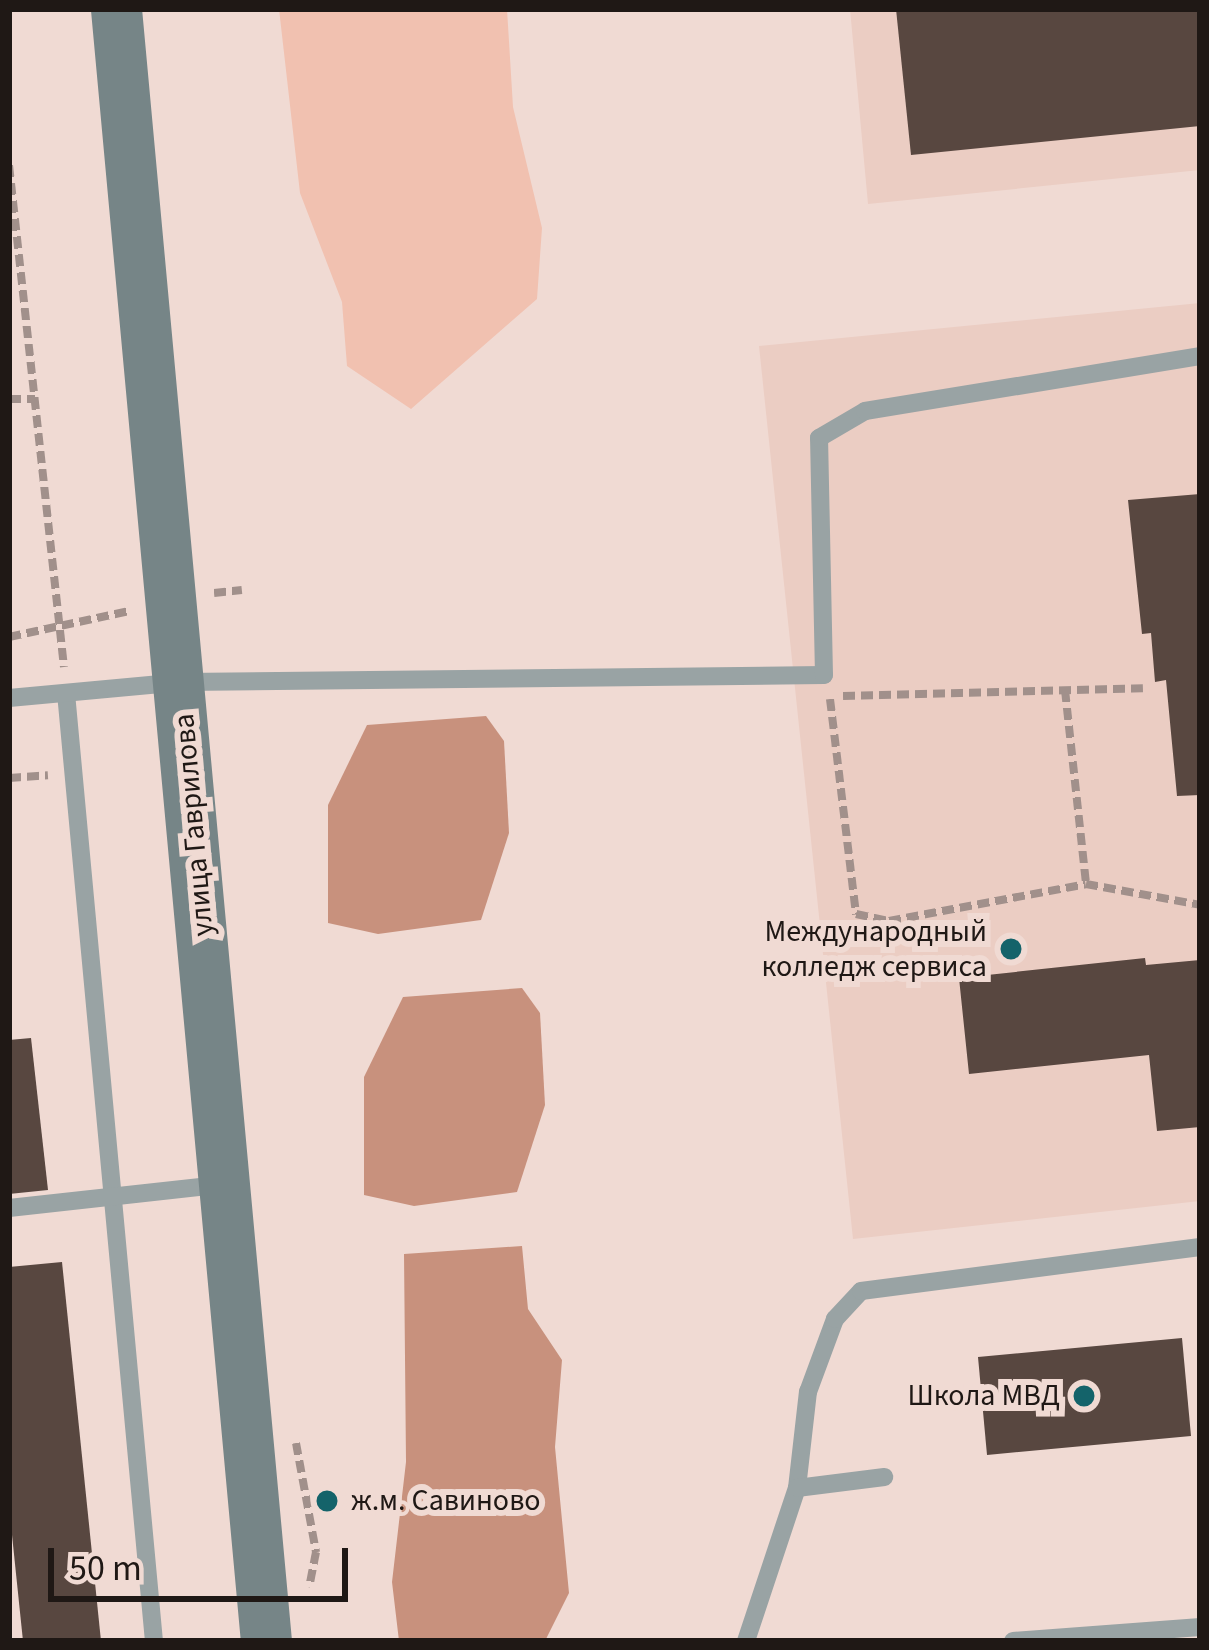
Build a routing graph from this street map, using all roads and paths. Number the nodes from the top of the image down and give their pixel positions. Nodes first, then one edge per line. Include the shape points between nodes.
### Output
1 (116, 9) edge
2 (9, 165) edge
3 (1200, 356) edge
4 (9, 399) edge
5 (35, 399) junction
6 (824, 675) junction
7 (182, 682) junction
8 (1065, 690) dead end
9 (66, 693) junction
10 (9, 698) edge
11 (1086, 884) junction
12 (1200, 905) edge
13 (225, 1184) junction
14 (113, 1197) junction
15 (9, 1208) edge
16 (1200, 1247) edge
17 (884, 1477) dead end
18 (796, 1488) junction
19 (1200, 1628) edge
20 (154, 1641) edge
21 (266, 1641) edge
22 (746, 1641) edge
23 (1012, 1641) edge

1 - 7 street, улица Гаврилова
2 - 5 path
3 - 6 lane via 865,410 819,438
4 - 5 path
5 - 9 path
6 - 7 lane
6 - 11 path via 856,914 890,921
7 - 9 lane
7 - 13 street, улица Гаврилова
8 - 11 path
9 - 10 lane
9 - 14 lane
11 - 12 path
13 - 14 lane
13 - 21 street, улица Гаврилова
14 - 15 lane
14 - 20 lane
16 - 18 lane via 861,1292 835,1319 808,1392
17 - 18 lane
18 - 22 lane
19 - 23 lane

